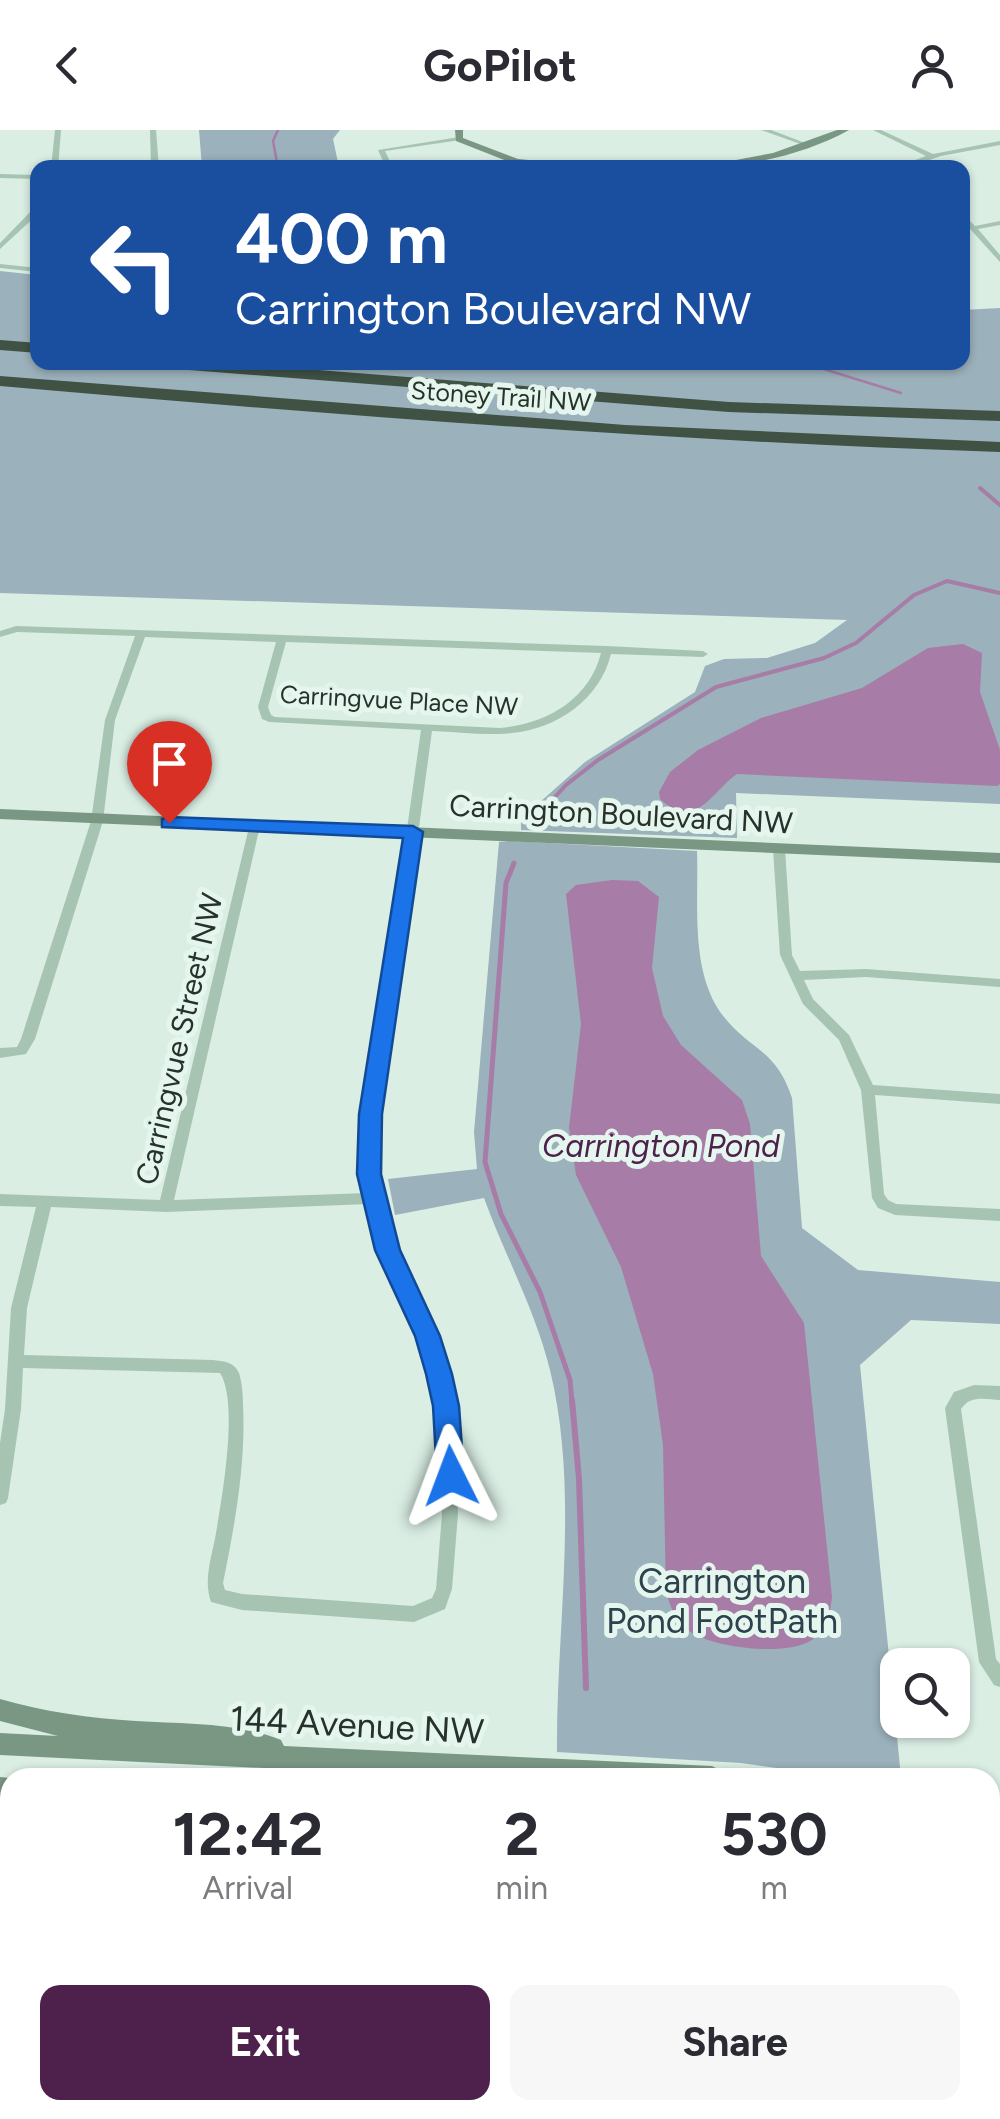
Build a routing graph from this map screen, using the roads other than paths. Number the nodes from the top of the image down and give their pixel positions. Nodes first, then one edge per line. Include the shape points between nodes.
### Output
1 (58, 130) edge
2 (153, 130) edge
3 (764, 130) edge
4 (827, 130) edge
5 (845, 130) edge
6 (876, 130) edge
7 (890, 130) edge
8 (459, 134) edge
9 (800, 142) junction
10 (1000, 143) edge
11 (940, 154) junction
12 (930, 156) junction
13 (55, 160) edge
14 (155, 160) edge
15 (386, 160) edge
16 (505, 160) edge
17 (740, 160) edge
18 (919, 160) edge
19 (0, 176) edge
20 (30, 177) edge
21 (30, 217) edge
22 (970, 223) edge
23 (1000, 223) edge
24 (974, 228) junction
25 (0, 247) edge
26 (1000, 260) edge
27 (0, 266) edge
28 (30, 269) edge
29 (0, 348) edge
30 (30, 350) edge
31 (250, 370) edge
32 (265, 370) edge
33 (336, 377) junction
34 (0, 385) edge
35 (656, 401) junction
36 (1000, 408) edge
37 (1000, 416) edge
38 (494, 420) junction
39 (1000, 447) edge
40 (1000, 457) edge
41 (142, 632) junction
42 (0, 634) edge
43 (282, 638) junction
44 (608, 649) junction
45 (703, 654) dead end
46 (427, 728) junction
47 (0, 814) edge
48 (98, 820) junction
49 (254, 826) junction
50 (413, 832) junction
51 (779, 848) junction
52 (1000, 858) edge
53 (796, 976) junction
54 (1000, 983) edge
55 (0, 1053) edge
56 (868, 1090) junction
57 (1000, 1098) edge
58 (372, 1198) junction
59 (0, 1200) edge
60 (45, 1201) junction
61 (166, 1206) junction
62 (1000, 1215) edge
63 (16, 1361) junction
64 (1000, 1394) edge
65 (0, 1498) edge
66 (1000, 1679) edge
67 (0, 1710) edge
68 (0, 1744) edge
69 (308, 1758) junction
70 (510, 1768) edge

1 - 13 street
2 - 14 street
3 - 9 street
4 - 9 street
5 - 9 street
6 - 12 street
7 - 11 street
8 - 15 street via 381,150
8 - 16 street
9 - 17 street
10 - 11 street
11 - 12 street
12 - 18 street
19 - 20 street
21 - 25 street
22 - 24 street
23 - 24 street
24 - 26 street
27 - 28 street
29 - 30 highway
31 - 33 highway, Stoney Trail NW
32 - 33 highway
33 - 35 highway, Stoney Trail NW
34 - 38 highway, Stoney Trail NW
35 - 36 highway
35 - 37 highway, Stoney Trail NW
38 - 39 highway, Stoney Trail NW
38 - 40 highway
41 - 42 street, Carringvue Place NW
41 - 43 street, Carringvue Place NW
41 - 48 street via 110,720
43 - 44 street, Carringvue Place NW
43 - 46 street, Carringvue Place NW via 266,716
44 - 45 street
44 - 46 street, Carringvue Place NW via 591,690 530,728
46 - 50 street
47 - 48 street, Carrington Boulevard NW
48 - 49 street, Carrington Boulevard NW
48 - 55 street via 28,1039 21,1051
49 - 50 street, Carrington Boulevard NW
49 - 61 street, Carringvue Street NW
50 - 51 street, Carrington Boulevard NW
50 - 58 street via 371,1114
51 - 52 street, Carrington Boulevard NW
51 - 53 street via 786,955
53 - 54 street via 866,972
53 - 56 street via 808,1001 844,1038
56 - 57 street
56 - 62 street via 883,1204
58 - 61 street
58 - 63 street via 428,1336 446,1406 451,1476 444,1589 427,1612 217,1596 233,1439 233,1382 224,1367
59 - 60 street
60 - 61 street
60 - 63 street via 24,1283
63 - 65 street
64 - 66 street via 974,1392 953,1408 988,1662
67 - 69 street via 136,1735 251,1742
68 - 69 street, 144 Avenue NW
69 - 70 street, 144 Avenue NW

